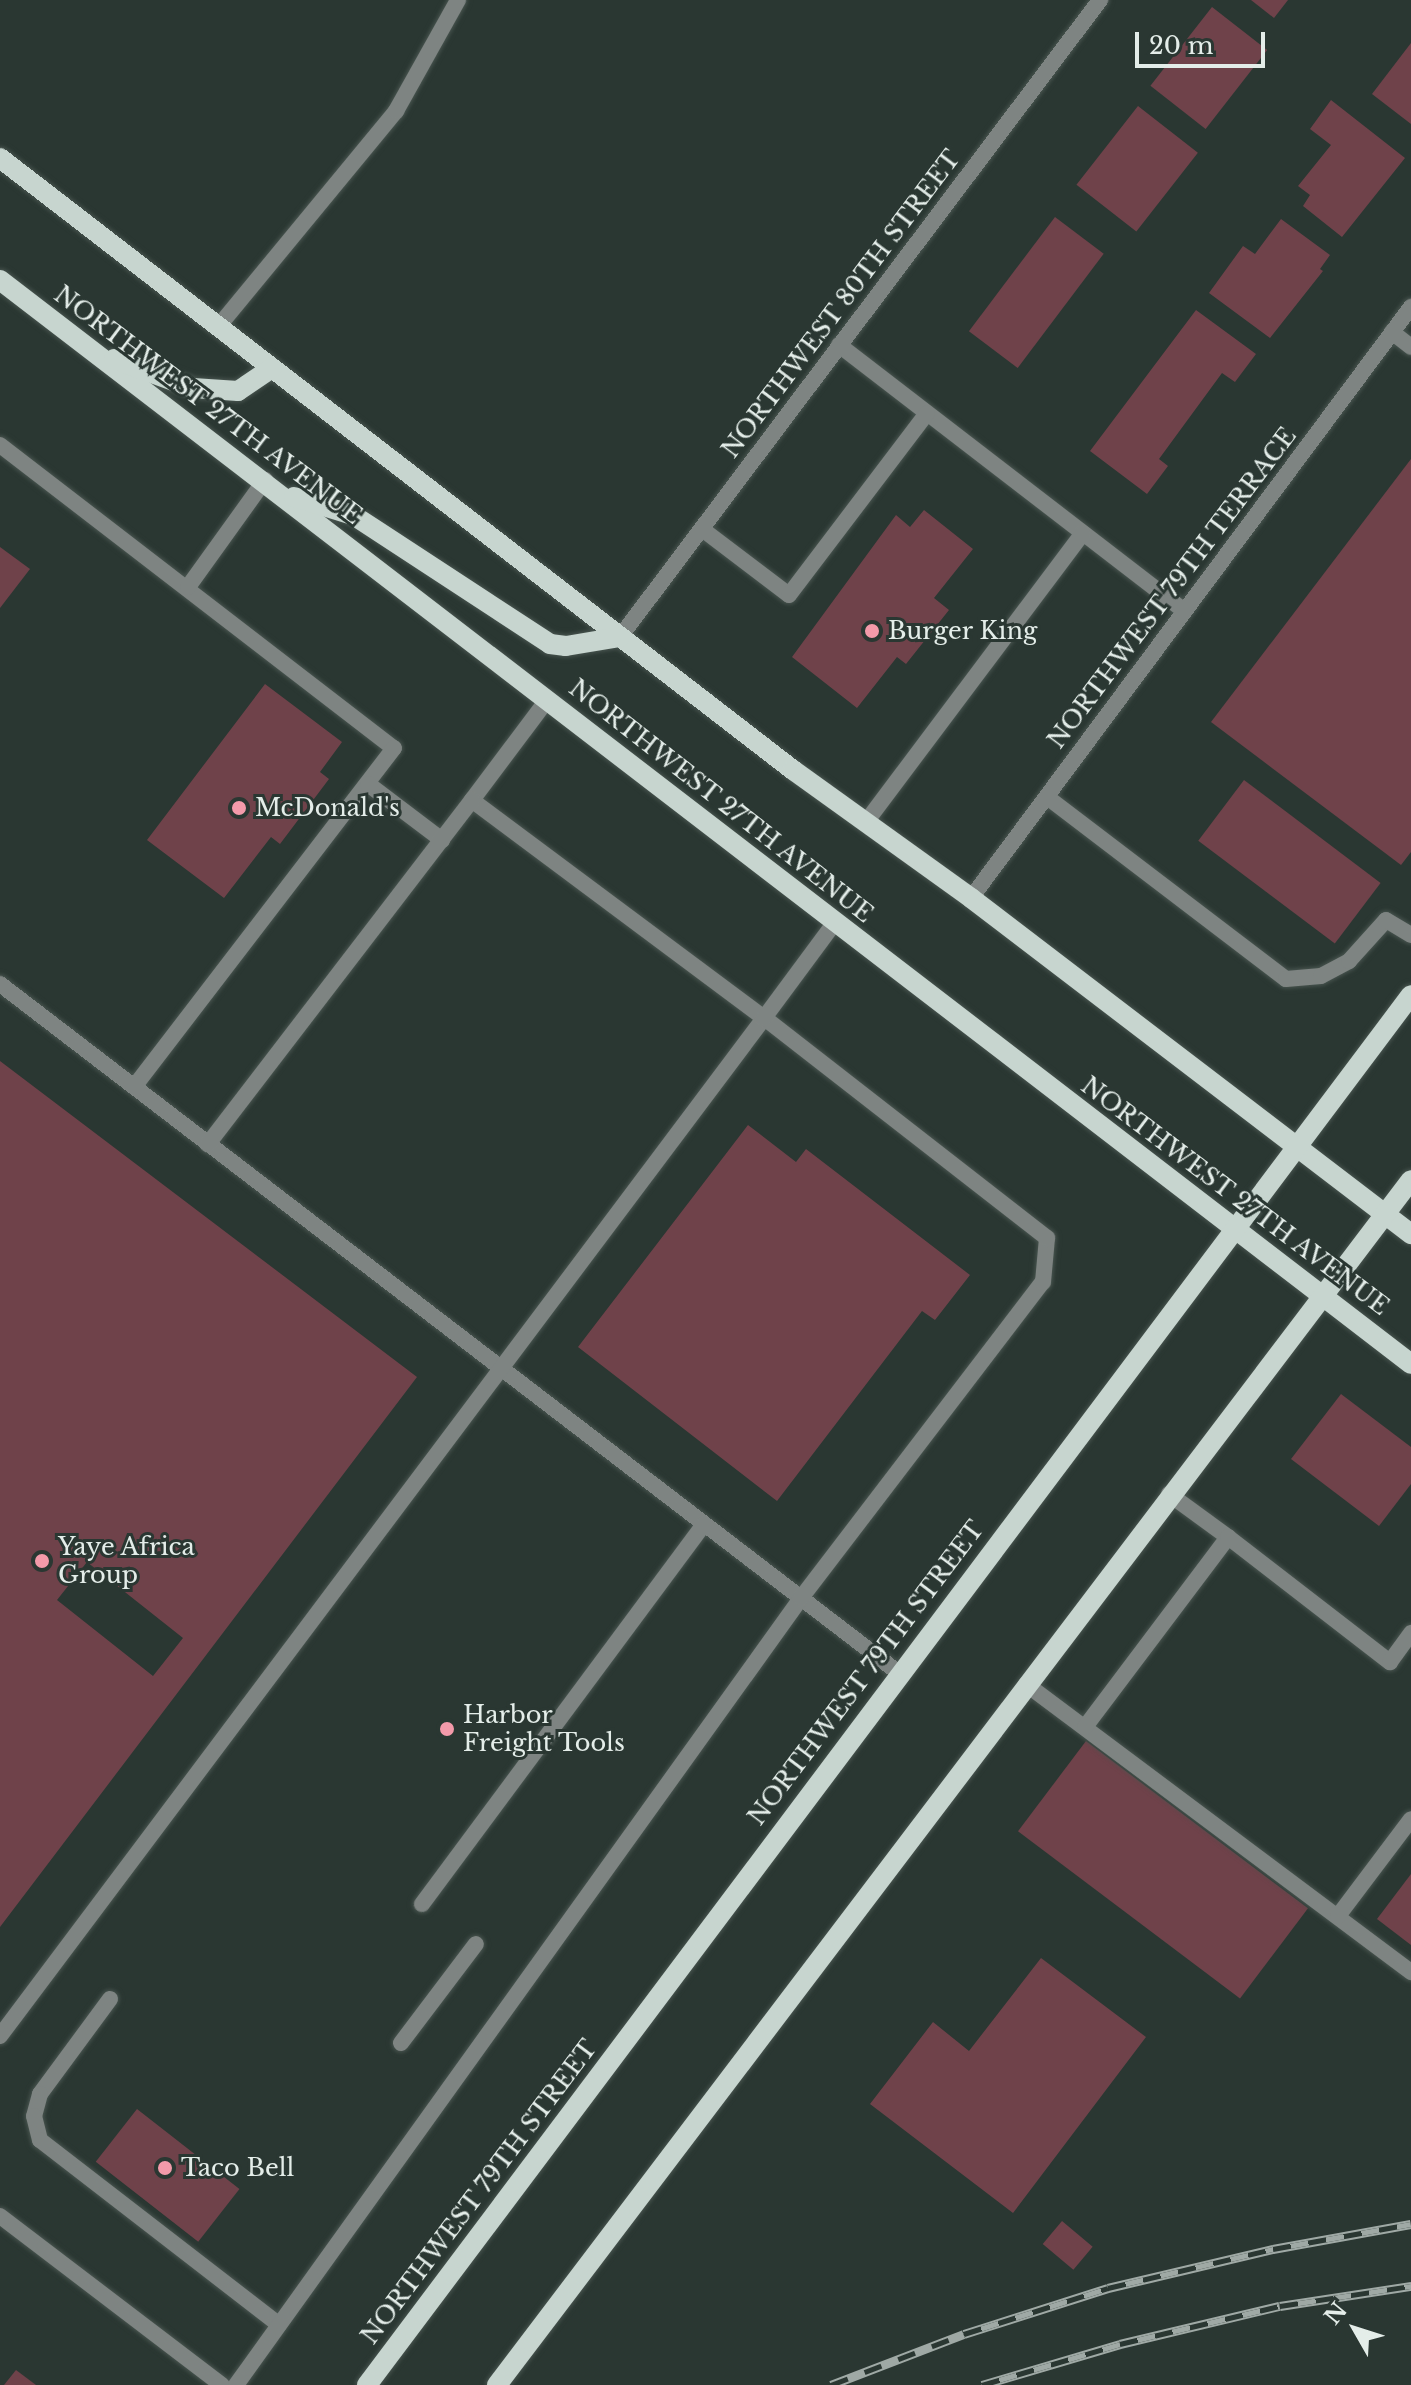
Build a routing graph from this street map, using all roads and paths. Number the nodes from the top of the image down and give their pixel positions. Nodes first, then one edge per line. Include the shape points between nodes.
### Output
1 (458, 0) edge
2 (1100, 0) edge
3 (0, 158) edge
4 (0, 280) edge
5 (1411, 307) edge
6 (218, 327) junction
7 (1392, 332) junction
8 (839, 345) junction
9 (1411, 347) edge
10 (96, 352) junction
11 (272, 368) junction
12 (927, 413) junction
13 (0, 445) edge
14 (265, 480) junction
15 (283, 494) junction
16 (702, 529) junction
17 (1083, 533) junction
18 (188, 587) junction
19 (1184, 611) junction
20 (620, 637) junction
21 (547, 700) junction
22 (368, 784) junction
23 (1047, 797) junction
24 (472, 800) junction
25 (866, 822) junction
26 (442, 840) junction
27 (971, 898) junction
28 (835, 922) junction
29 (1411, 935) edge
30 (0, 984) edge
31 (1411, 995) edge
32 (764, 1018) junction
33 (134, 1087) junction
34 (208, 1144) junction
35 (1298, 1146) junction
36 (1411, 1180) edge
37 (1386, 1214) junction
38 (1232, 1228) junction
39 (1411, 1234) edge
40 (1319, 1295) junction
41 (1411, 1364) edge
42 (504, 1370) junction
43 (1169, 1494) junction
44 (704, 1524) junction
45 (1228, 1537) junction
46 (801, 1598) junction
47 (1411, 1633) edge
48 (899, 1673) junction
49 (1026, 1684) junction
50 (1085, 1727) junction
51 (1411, 1819) edge
52 (422, 1904) dead end
53 (1338, 1916) junction
54 (476, 1944) dead end
55 (1411, 1972) edge
56 (110, 1999) dead end
57 (0, 2036) edge
58 (401, 2043) dead end
59 (0, 2216) edge
60 (279, 2325) junction
61 (213, 2382) edge
62 (236, 2385) edge
63 (367, 2385) edge
64 (497, 2385) edge

1 - 6 street via 396,111
2 - 8 street, NORTHWEST 80TH STREET
3 - 6 main road
4 - 10 main road, NORTHWEST 27TH AVENUE
5 - 7 street, NORTHWEST 79TH TERRACE
6 - 11 main road
7 - 9 street
7 - 19 street, NORTHWEST 79TH TERRACE
8 - 12 street
8 - 16 street, NORTHWEST 80TH STREET
10 - 11 main road via 193,388 238,391
10 - 14 main road, NORTHWEST 27TH AVENUE
11 - 20 main road
12 - 16 street via 789,595
12 - 17 street
13 - 18 street
14 - 15 main road, NORTHWEST 27TH AVENUE
14 - 18 street
15 - 20 main road via 353,515 550,644
15 - 21 main road, NORTHWEST 27TH AVENUE
16 - 20 street, NORTHWEST 80TH STREET
17 - 19 street
17 - 25 street
18 - 22 street via 394,748
19 - 23 street, NORTHWEST 79TH TERRACE
20 - 25 main road
21 - 24 street
21 - 28 main road, NORTHWEST 27TH AVENUE
22 - 26 street
22 - 33 street
23 - 27 street, NORTHWEST 79TH TERRACE
23 - 29 street via 1286,979 1321,976 1349,961 1386,920
24 - 26 street
24 - 32 street
25 - 27 main road
26 - 34 street
27 - 35 main road
28 - 32 street
28 - 38 main road, NORTHWEST 27TH AVENUE
30 - 33 street
31 - 35 main road, NORTHWEST 79TH STREET
32 - 42 street
32 - 46 street via 1047,1238 1043,1282
33 - 34 street
34 - 42 street
35 - 37 main road
35 - 38 main road, NORTHWEST 79TH STREET
36 - 37 main road
37 - 39 main road
37 - 40 main road
38 - 40 main road, NORTHWEST 27TH AVENUE
38 - 48 main road, NORTHWEST 79TH STREET
40 - 41 main road, NORTHWEST 27TH AVENUE
40 - 43 main road
42 - 44 street
42 - 57 street
43 - 45 street
43 - 49 main road
44 - 46 street
44 - 52 street
45 - 47 street via 1390,1662
45 - 50 street
46 - 48 street
46 - 60 street
48 - 63 main road, NORTHWEST 79TH STREET
49 - 50 street
49 - 64 main road
50 - 53 street
51 - 53 street
53 - 55 street
54 - 58 street
56 - 60 street via 40,2094 34,2116 40,2140
59 - 61 street
60 - 62 street

